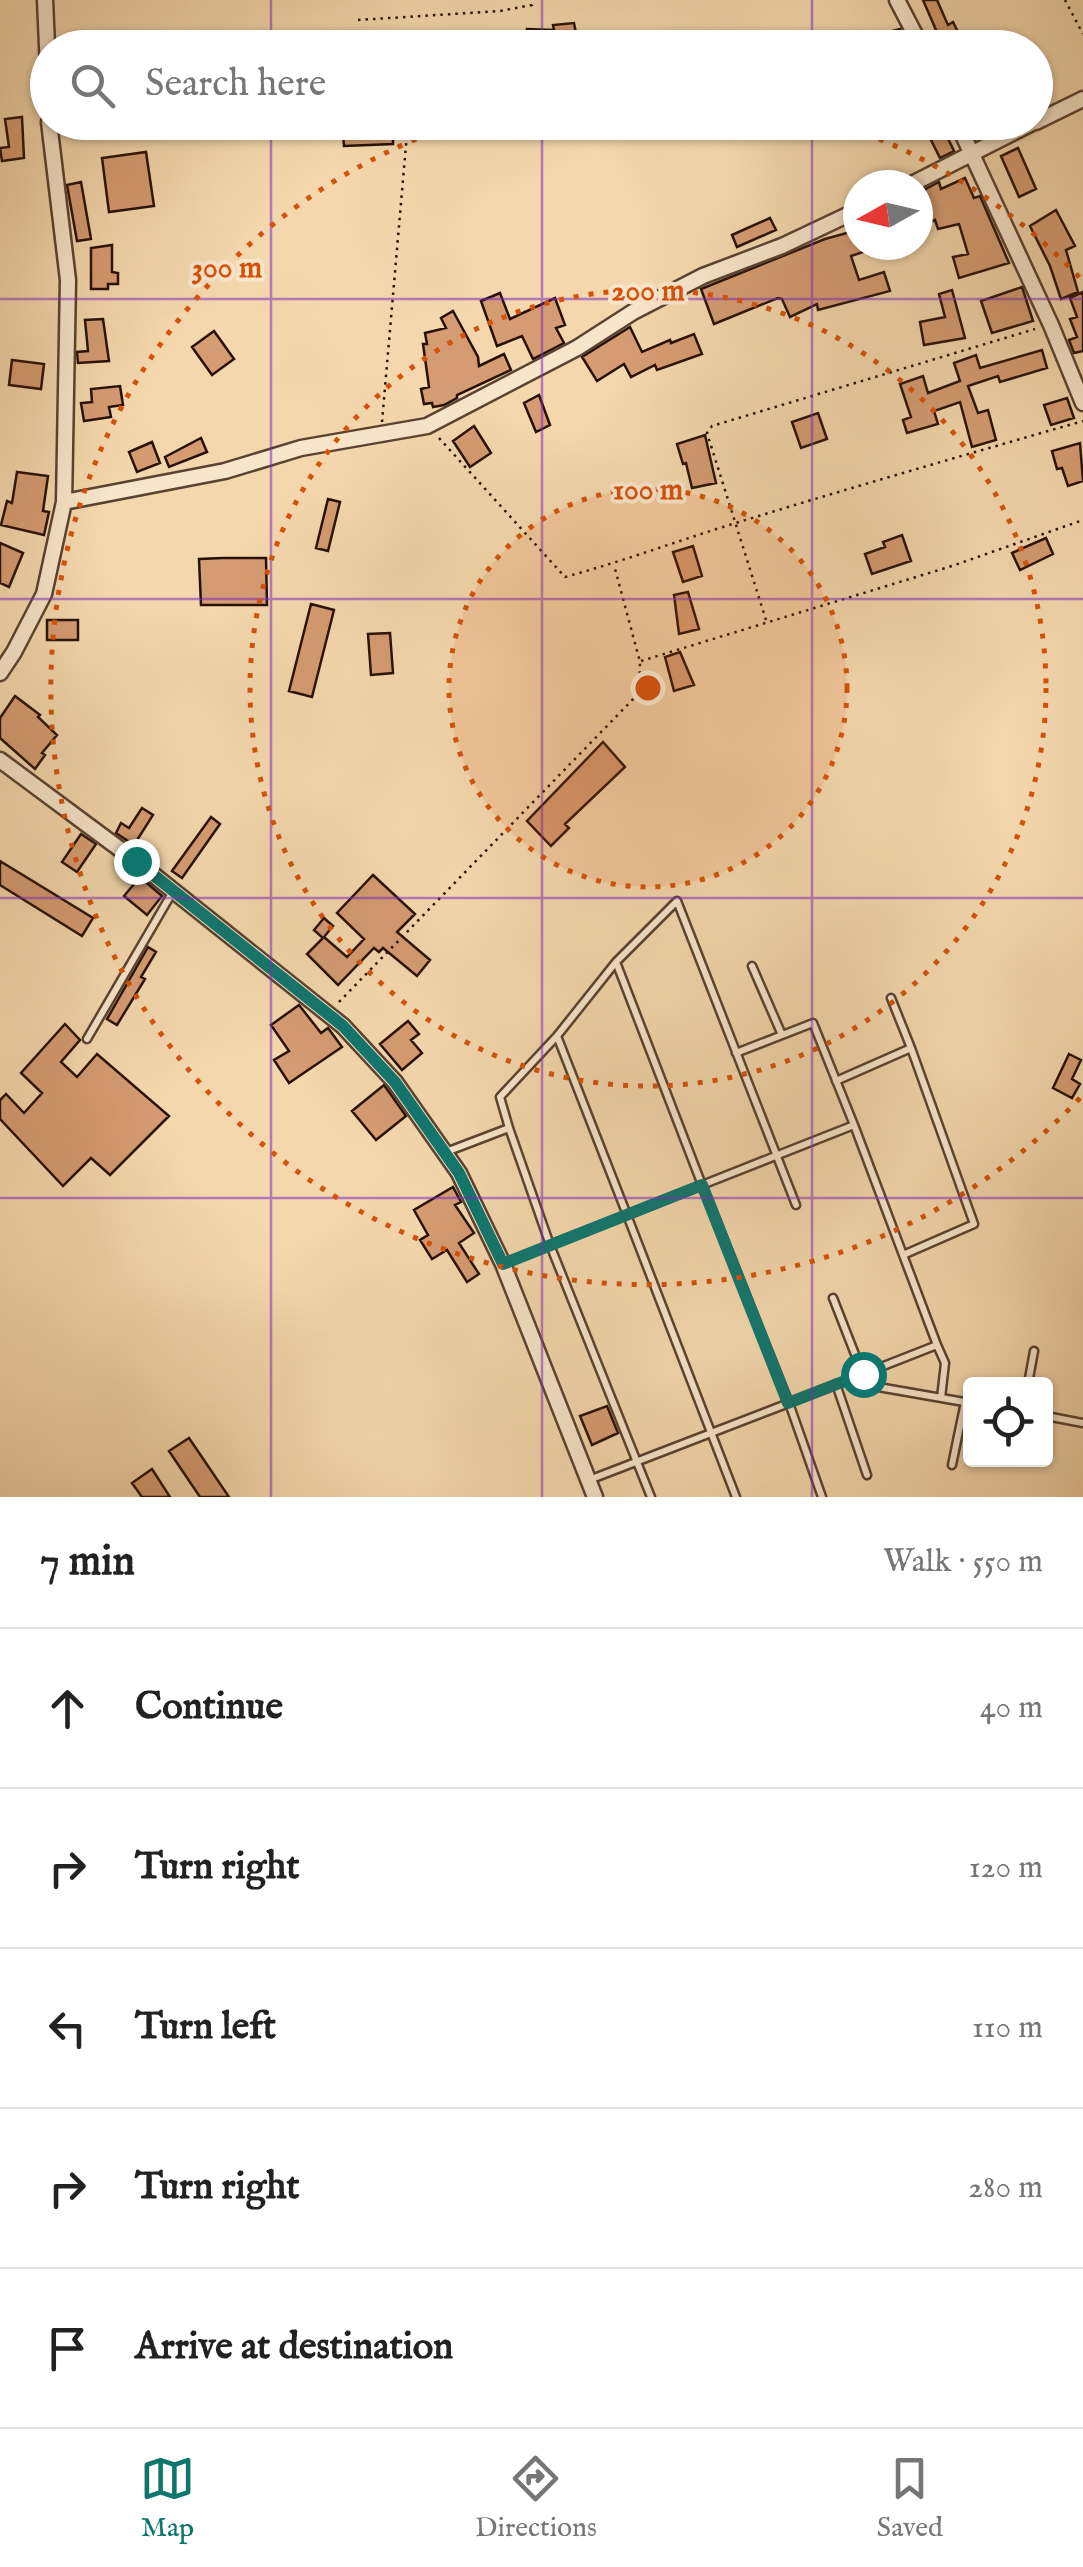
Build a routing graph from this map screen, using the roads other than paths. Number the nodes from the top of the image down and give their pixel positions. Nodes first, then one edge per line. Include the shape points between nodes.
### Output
1 (45, 0) edge
2 (897, 0) edge
3 (46, 30) edge
4 (913, 30) edge
5 (1083, 99) edge
6 (1053, 113) edge
7 (52, 140) edge
8 (965, 140) edge
9 (1002, 140) edge
10 (972, 156) junction
11 (933, 174) edge
12 (843, 217) edge
13 (1083, 403) edge
14 (64, 502) junction
15 (0, 673) edge
16 (0, 760) edge
17 (173, 890) junction
18 (616, 962) junction
19 (752, 966) dead end
20 (891, 998) dead end
21 (782, 1035) junction
22 (558, 1036) junction
23 (87, 1038) dead end
24 (911, 1048) junction
25 (736, 1053) junction
26 (836, 1081) junction
27 (854, 1125) junction
28 (509, 1128) junction
29 (446, 1152) junction
30 (775, 1156) junction
31 (702, 1185) junction
32 (796, 1204) dead end
33 (627, 1215) junction
34 (550, 1245) junction
35 (903, 1256) junction
36 (503, 1264) junction
37 (833, 1298) dead end
38 (938, 1345) junction
39 (1034, 1351) dead end
40 (863, 1374) junction
41 (1029, 1377) edge
42 (836, 1384) junction
43 (941, 1398) junction
44 (963, 1402) edge
45 (788, 1403) junction
46 (1053, 1417) edge
47 (963, 1422) edge
48 (1083, 1423) edge
49 (712, 1432) junction
50 (638, 1461) junction
51 (952, 1465) dead end
52 (867, 1476) dead end
53 (588, 1480) junction
54 (595, 1497) edge
55 (650, 1497) edge
56 (736, 1497) edge
57 (822, 1497) edge

1 - 3 street
2 - 4 street
5 - 6 street
7 - 14 street via 68,280
8 - 10 street
9 - 10 street
10 - 11 street
10 - 13 street
12 - 14 street via 703,276 428,426
14 - 15 street via 44,594
16 - 17 street
17 - 23 lane
17 - 29 street via 343,1026
18 - 22 lane
18 - 25 lane via 677,901
18 - 31 lane
19 - 21 lane
20 - 24 lane
21 - 25 lane
21 - 26 lane via 813,1023
22 - 28 lane via 500,1097
22 - 33 lane
24 - 26 lane
24 - 35 lane via 974,1224
25 - 30 lane
26 - 27 lane
27 - 30 lane
27 - 35 lane
28 - 29 lane
28 - 34 lane
29 - 36 street
30 - 31 lane
30 - 32 lane
31 - 33 lane
31 - 45 lane
33 - 34 lane
33 - 49 lane
34 - 36 lane
34 - 50 lane
35 - 38 lane
36 - 53 street
37 - 40 lane
38 - 40 lane
38 - 43 lane via 945,1363
39 - 41 lane
40 - 42 lane
40 - 43 lane via 868,1385
42 - 45 lane
42 - 52 lane
43 - 44 lane
45 - 49 lane
45 - 57 lane
46 - 48 lane
47 - 51 lane
49 - 50 lane
49 - 56 lane
50 - 53 lane
50 - 55 lane
53 - 54 street

